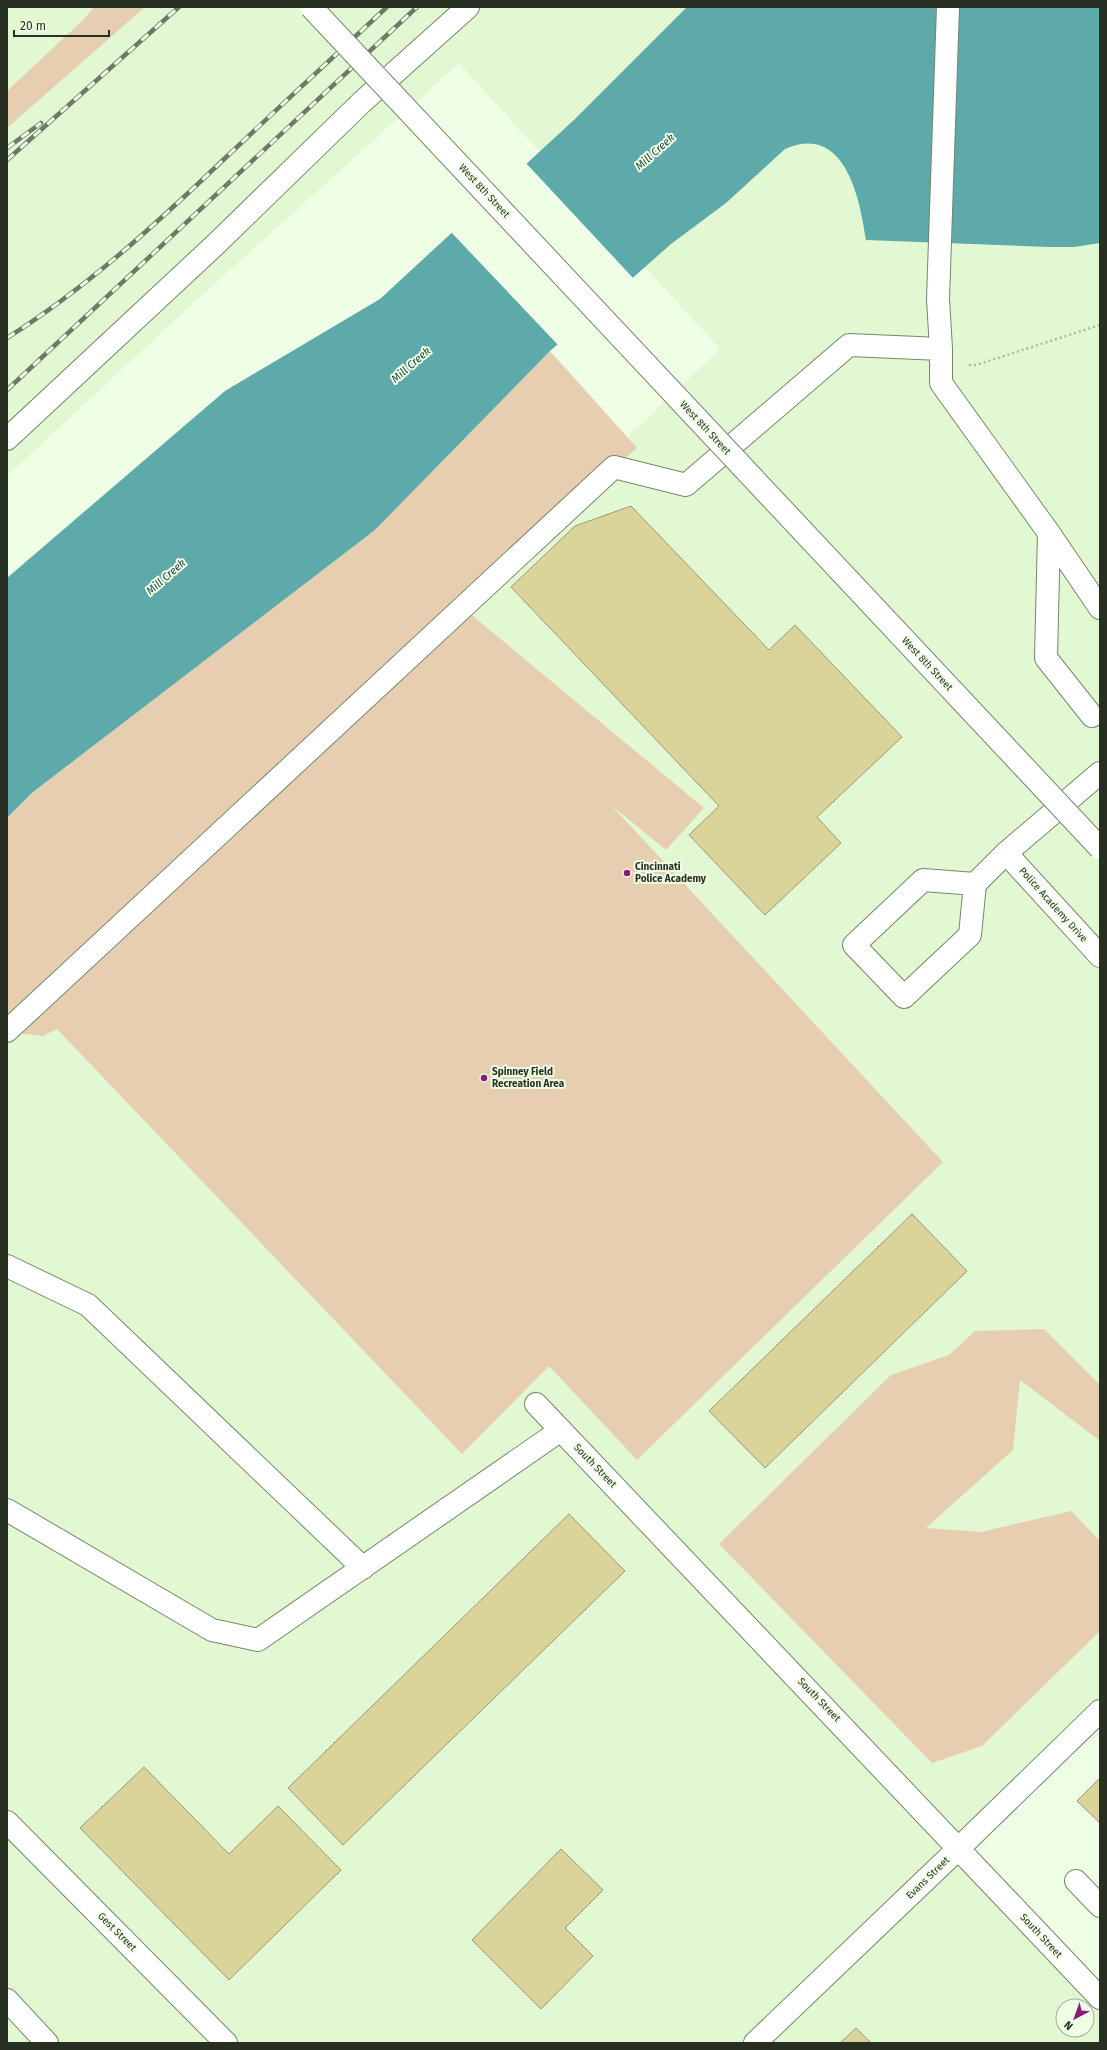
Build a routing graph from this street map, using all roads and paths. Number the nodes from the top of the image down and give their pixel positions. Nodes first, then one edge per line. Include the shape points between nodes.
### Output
1 (311, 7) edge
2 (468, 7) edge
3 (948, 7) edge
4 (1100, 324) edge
5 (941, 357) junction
6 (7, 439) edge
7 (1049, 533) junction
8 (1100, 608) edge
9 (1092, 716) dead end
10 (1100, 773) edge
11 (1100, 848) edge
12 (1006, 854) junction
13 (975, 884) junction
14 (1100, 956) edge
15 (7, 1031) edge
16 (7, 1266) edge
17 (536, 1404) dead end
18 (561, 1430) junction
19 (7, 1510) edge
20 (363, 1568) junction
21 (1100, 1711) edge
22 (7, 1822) edge
23 (959, 1848) junction
24 (1076, 1881) dead end
25 (1100, 1906) edge
26 (1100, 1998) edge
27 (7, 2000) edge
28 (47, 2043) edge
29 (226, 2043) edge
30 (755, 2043) edge

1 - 11 street, West 8th Street, bridge
2 - 6 street via 367,97 216,244
3 - 5 street via 938,299
4 - 5 path via 976,365
5 - 7 street via 941,383
5 - 15 street via 849,345 686,485 614,467
7 - 8 street
7 - 9 street via 1046,658
10 - 12 street
12 - 13 street
12 - 14 street, Police Academy Drive
13 - 13 street via 970,935 904,997 854,945 923,880
16 - 20 street via 88,1305
17 - 18 street, South Street
18 - 20 street
18 - 23 street, South Street
19 - 20 street via 212,1630 258,1640
21 - 23 street, Evans Street
22 - 29 street, Gest Street
23 - 26 street, South Street
23 - 30 street, Evans Street
24 - 25 street
27 - 28 street

